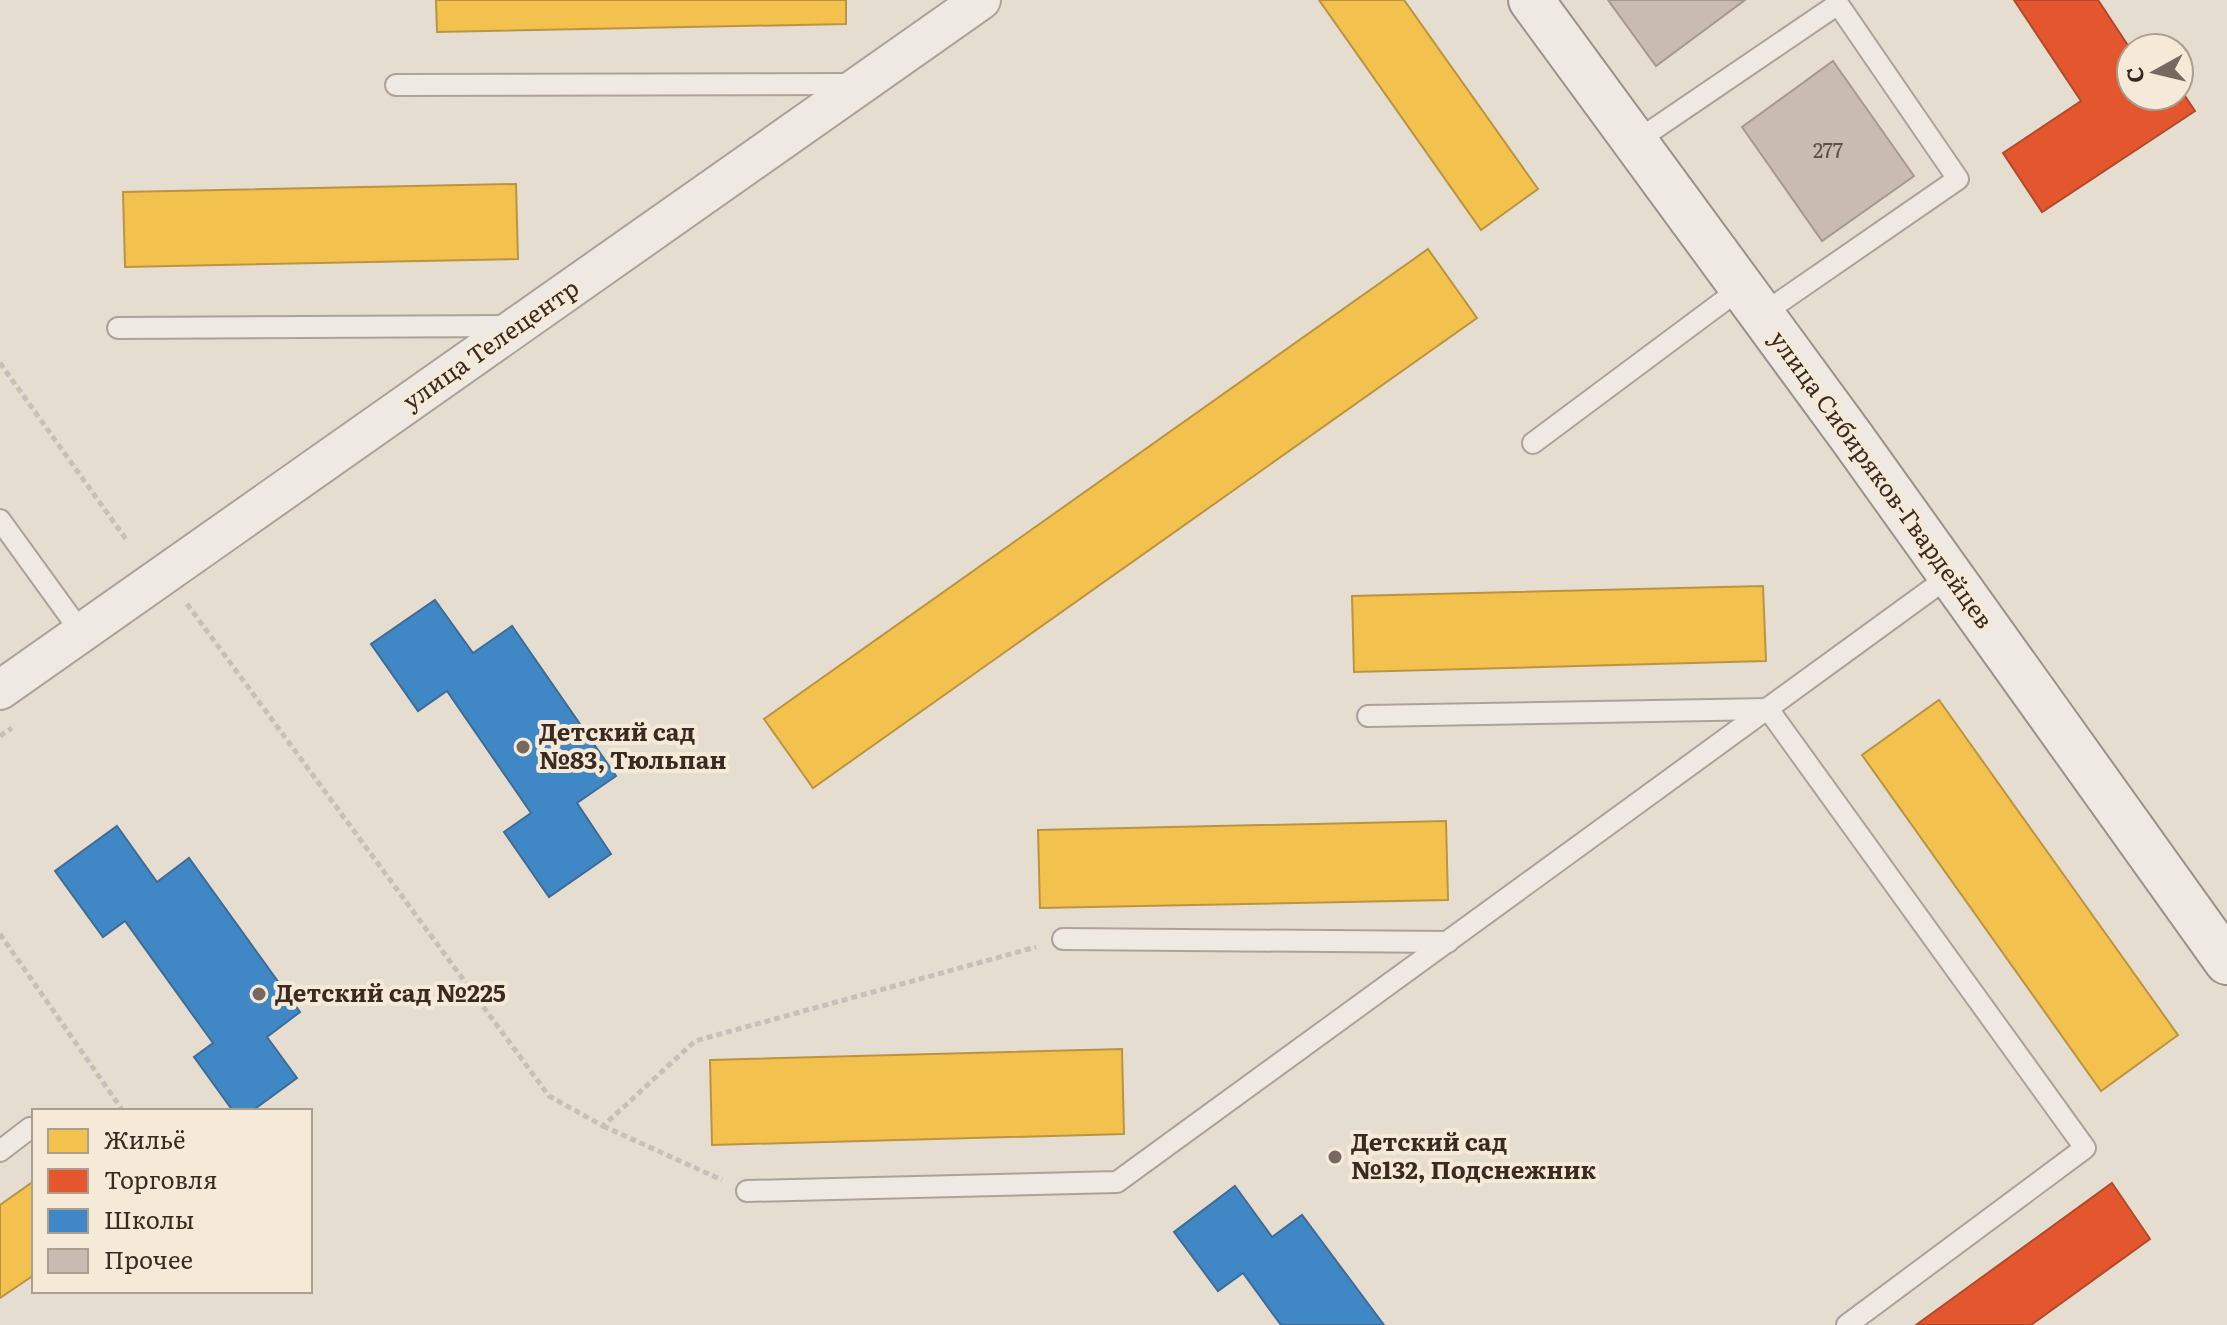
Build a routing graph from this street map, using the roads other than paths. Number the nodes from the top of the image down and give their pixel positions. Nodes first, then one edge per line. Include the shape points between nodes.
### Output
1 (981, 0) edge
2 (1531, 0) edge
3 (862, 84) junction
4 (396, 85) dead end
5 (1635, 142) junction
6 (1751, 301) junction
7 (518, 326) junction
8 (118, 328) dead end
9 (1533, 443) dead end
10 (0, 520) edge
11 (1951, 575) junction
12 (81, 632) junction
13 (0, 690) edge
14 (1768, 709) junction
15 (1368, 716) dead end
16 (1063, 939) road end
17 (1448, 942) junction
18 (2227, 962) edge
19 (30, 1128) dead end
20 (0, 1151) edge
21 (747, 1191) road end
22 (1847, 1325) edge

1 - 3 street, улица Телецентр
2 - 5 street, улица Сибиряков-Гвардейцев
3 - 4 lane
3 - 7 street, улица Телецентр
5 - 6 street, улица Сибиряков-Гвардейцев
5 - 6 lane via 1838,4 1958,179
6 - 9 lane
6 - 11 street, улица Сибиряков-Гвардейцев
7 - 8 lane
7 - 12 street, улица Телецентр
10 - 12 lane
11 - 14 lane
11 - 18 street, улица Сибиряков-Гвардейцев
12 - 13 street, улица Телецентр
14 - 15 lane
14 - 17 lane
14 - 22 lane via 2085,1148
16 - 17 lane
17 - 21 lane via 1117,1182
19 - 20 lane

